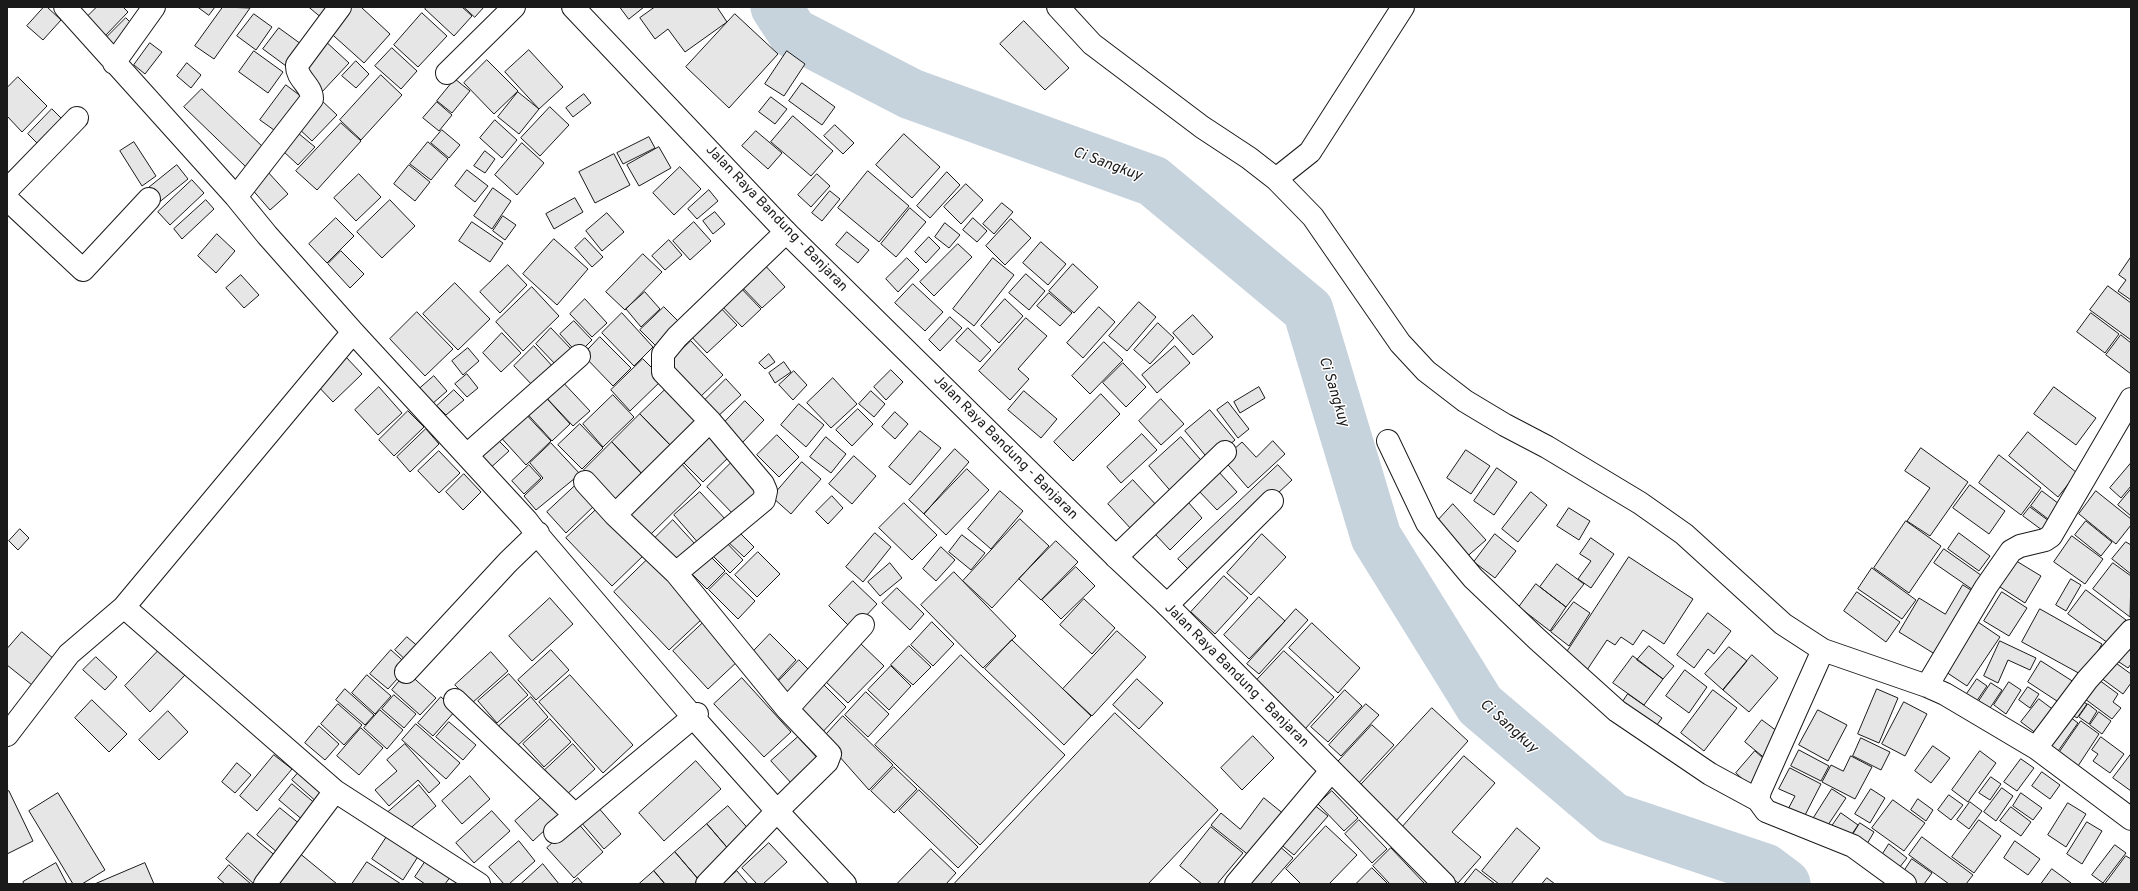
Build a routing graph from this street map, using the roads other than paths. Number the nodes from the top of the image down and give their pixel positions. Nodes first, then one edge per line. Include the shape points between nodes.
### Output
1 (65, 7) edge
2 (154, 7) edge
3 (340, 7) edge
4 (514, 7) edge
5 (573, 7) edge
6 (1058, 7) edge
7 (1403, 7) edge
8 (114, 63) junction
9 (447, 73) dead end
10 (77, 118) dead end
11 (1276, 179) junction
12 (7, 190) edge
13 (236, 197) junction
14 (149, 199) dead end
15 (7, 200) edge
16 (786, 232) junction
17 (353, 332) junction
18 (579, 356) dead end
19 (2131, 400) edge
20 (710, 421) junction
21 (1388, 441) dead end
22 (1225, 452) dead end
23 (467, 455) junction
24 (585, 482) dead end
25 (1272, 501) dead end
26 (615, 515) junction
27 (537, 534) junction
28 (1116, 557) junction
29 (676, 573) junction
30 (1167, 605) junction
31 (124, 607) junction
32 (864, 625) dead end
33 (2131, 631) edge
34 (1823, 650) junction
35 (406, 672) dead end
36 (1927, 686) junction
37 (455, 700) dead end
38 (787, 709) junction
39 (694, 718) junction
40 (7, 735) edge
41 (2036, 748) junction
42 (1331, 771) junction
43 (336, 791) junction
44 (1758, 800) junction
45 (777, 811) junction
46 (574, 814) junction
47 (2131, 819) edge
48 (555, 832) dead end
49 (265, 884) edge
50 (479, 884) edge
51 (707, 884) edge
52 (845, 884) edge
53 (1236, 884) edge
54 (1444, 884) edge
55 (1905, 884) edge

1 - 8 street
2 - 8 street
3 - 13 street via 297,65 296,72 312,93 312,99
4 - 9 street
5 - 16 street, Jalan Raya Bandung - Banjaran
6 - 11 street via 1092,44
7 - 11 street via 1310,152
8 - 13 street
10 - 12 street
11 - 34 street via 1313,217 1400,343 1426,371 1505,425 1640,503 1684,534 1783,624
13 - 17 street
14 - 15 street via 83,270
16 - 20 street via 676,337 663,354 663,372
16 - 28 street, Jalan Raya Bandung - Banjaran
17 - 23 street
17 - 31 street
18 - 23 street
19 - 36 street via 2051,536 2020,546 2003,560
20 - 26 street
20 - 29 street via 763,484 766,491 764,500
21 - 44 street via 1427,523 1473,578 1536,640 1617,711 1710,774
22 - 28 street
23 - 27 street
24 - 26 street
25 - 30 street
26 - 29 street
27 - 35 street
27 - 39 street
28 - 30 street, Jalan Raya Bandung - Banjaran
29 - 38 street
30 - 42 street, Jalan Raya Bandung - Banjaran
31 - 40 street via 69,654
31 - 43 street
32 - 38 street
33 - 41 street via 2087,680
34 - 36 street
34 - 44 street
36 - 41 street
37 - 46 street
38 - 45 street via 830,754 827,762
39 - 45 street
39 - 46 street via 696,714
41 - 47 street
42 - 53 street
42 - 54 street, Jalan Raya Bandung - Banjaran
43 - 49 street
43 - 50 street
44 - 55 street via 1766,811 1853,846
45 - 51 street via 781,807
45 - 52 street
46 - 48 street

